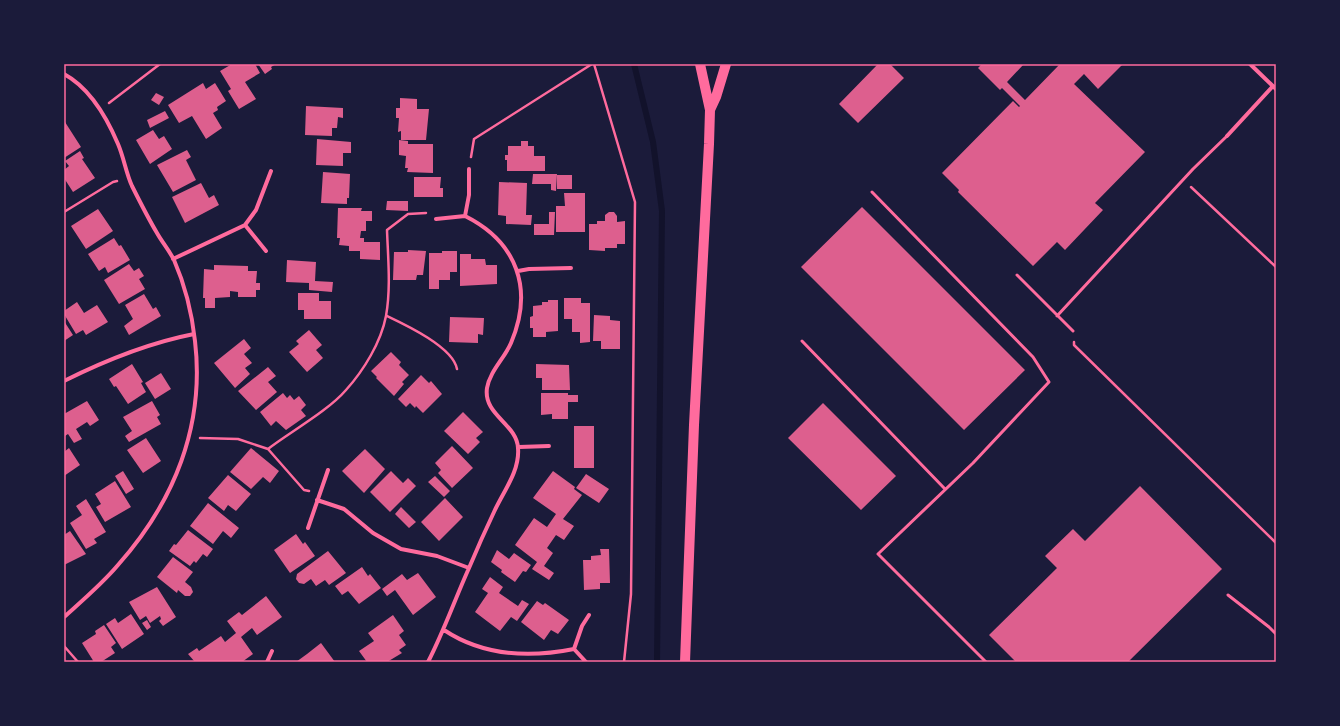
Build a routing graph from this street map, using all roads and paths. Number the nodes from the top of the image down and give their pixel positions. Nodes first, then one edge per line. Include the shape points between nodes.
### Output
1 (160, 64) edge
2 (593, 64) edge
3 (700, 64) edge
4 (726, 64) edge
5 (1250, 64) edge
6 (64, 74) edge
7 (1275, 86) edge
8 (101, 110) junction
9 (710, 110) junction
10 (1227, 136) joint
11 (470, 170) joint
12 (270, 171) dead end
13 (129, 179) junction
14 (1184, 180) junction
15 (872, 192) dead end
16 (64, 212) edge
17 (466, 216) junction
18 (436, 219) joint
19 (244, 225) junction
20 (266, 252) dead end
21 (174, 259) junction
22 (1276, 267) edge
23 (571, 268) dead end
24 (518, 271) junction
25 (1017, 275) dead end
26 (386, 316) junction
27 (1057, 316) junction
28 (1073, 331) joint
29 (194, 334) junction
30 (802, 341) dead end
31 (457, 369) dead end
32 (64, 381) edge
33 (190, 438) junction
34 (549, 446) dead end
35 (518, 447) junction
36 (268, 449) junction
37 (328, 470) dead end
38 (945, 489) junction
39 (319, 495) junction
40 (318, 500) junction
41 (308, 528) dead end
42 (1276, 543) edge
43 (469, 568) junction
44 (1228, 595) dead end
45 (589, 615) dead end
46 (64, 617) edge
47 (444, 630) junction
48 (1276, 634) edge
49 (64, 646) edge
50 (574, 649) junction
51 (272, 651) dead end
52 (78, 662) edge
53 (267, 662) edge
54 (428, 662) edge
55 (586, 662) edge
56 (624, 662) edge
57 (685, 662) edge
58 (986, 662) edge

1 - 8 path
2 - 11 path via 474,140
2 - 56 path via 635,202 631,594
3 - 9 main road
4 - 9 main road
5 - 7 street
6 - 8 street via 84,90
7 - 10 street
8 - 13 street via 118,145
9 - 57 main road
10 - 14 lane
11 - 17 street
12 - 19 street via 256,210
13 - 16 path via 113,182
13 - 21 street via 156,233
14 - 22 path
14 - 27 lane
15 - 38 lane via 1033,357 1049,382
17 - 18 street
17 - 24 street via 483,225 501,241
18 - 26 path via 430,213 408,214 387,230 389,281
19 - 20 street
19 - 21 street
21 - 29 street
23 - 24 street
24 - 35 street via 521,295 516,329 511,344 492,375 486,397 490,407 513,435
25 - 27 lane
26 - 31 path via 422,333 456,362
26 - 36 path via 378,342 346,390
27 - 28 lane
28 - 42 path via 1074,345
29 - 32 street via 130,352 95,365
29 - 33 street via 198,382
30 - 38 lane
33 - 36 path via 238,439
33 - 46 street via 168,493 147,527 96,589
34 - 35 street
35 - 43 street via 517,463 511,478
36 - 39 path via 304,490
37 - 39 street
38 - 58 lane via 878,554
39 - 40 street
40 - 41 street
40 - 43 street via 344,509 373,533 402,549 437,556
43 - 47 street
44 - 48 lane via 1270,626
45 - 50 street
47 - 50 street via 478,648 505,652 530,654
47 - 54 street
49 - 52 path
50 - 55 street
51 - 53 street

